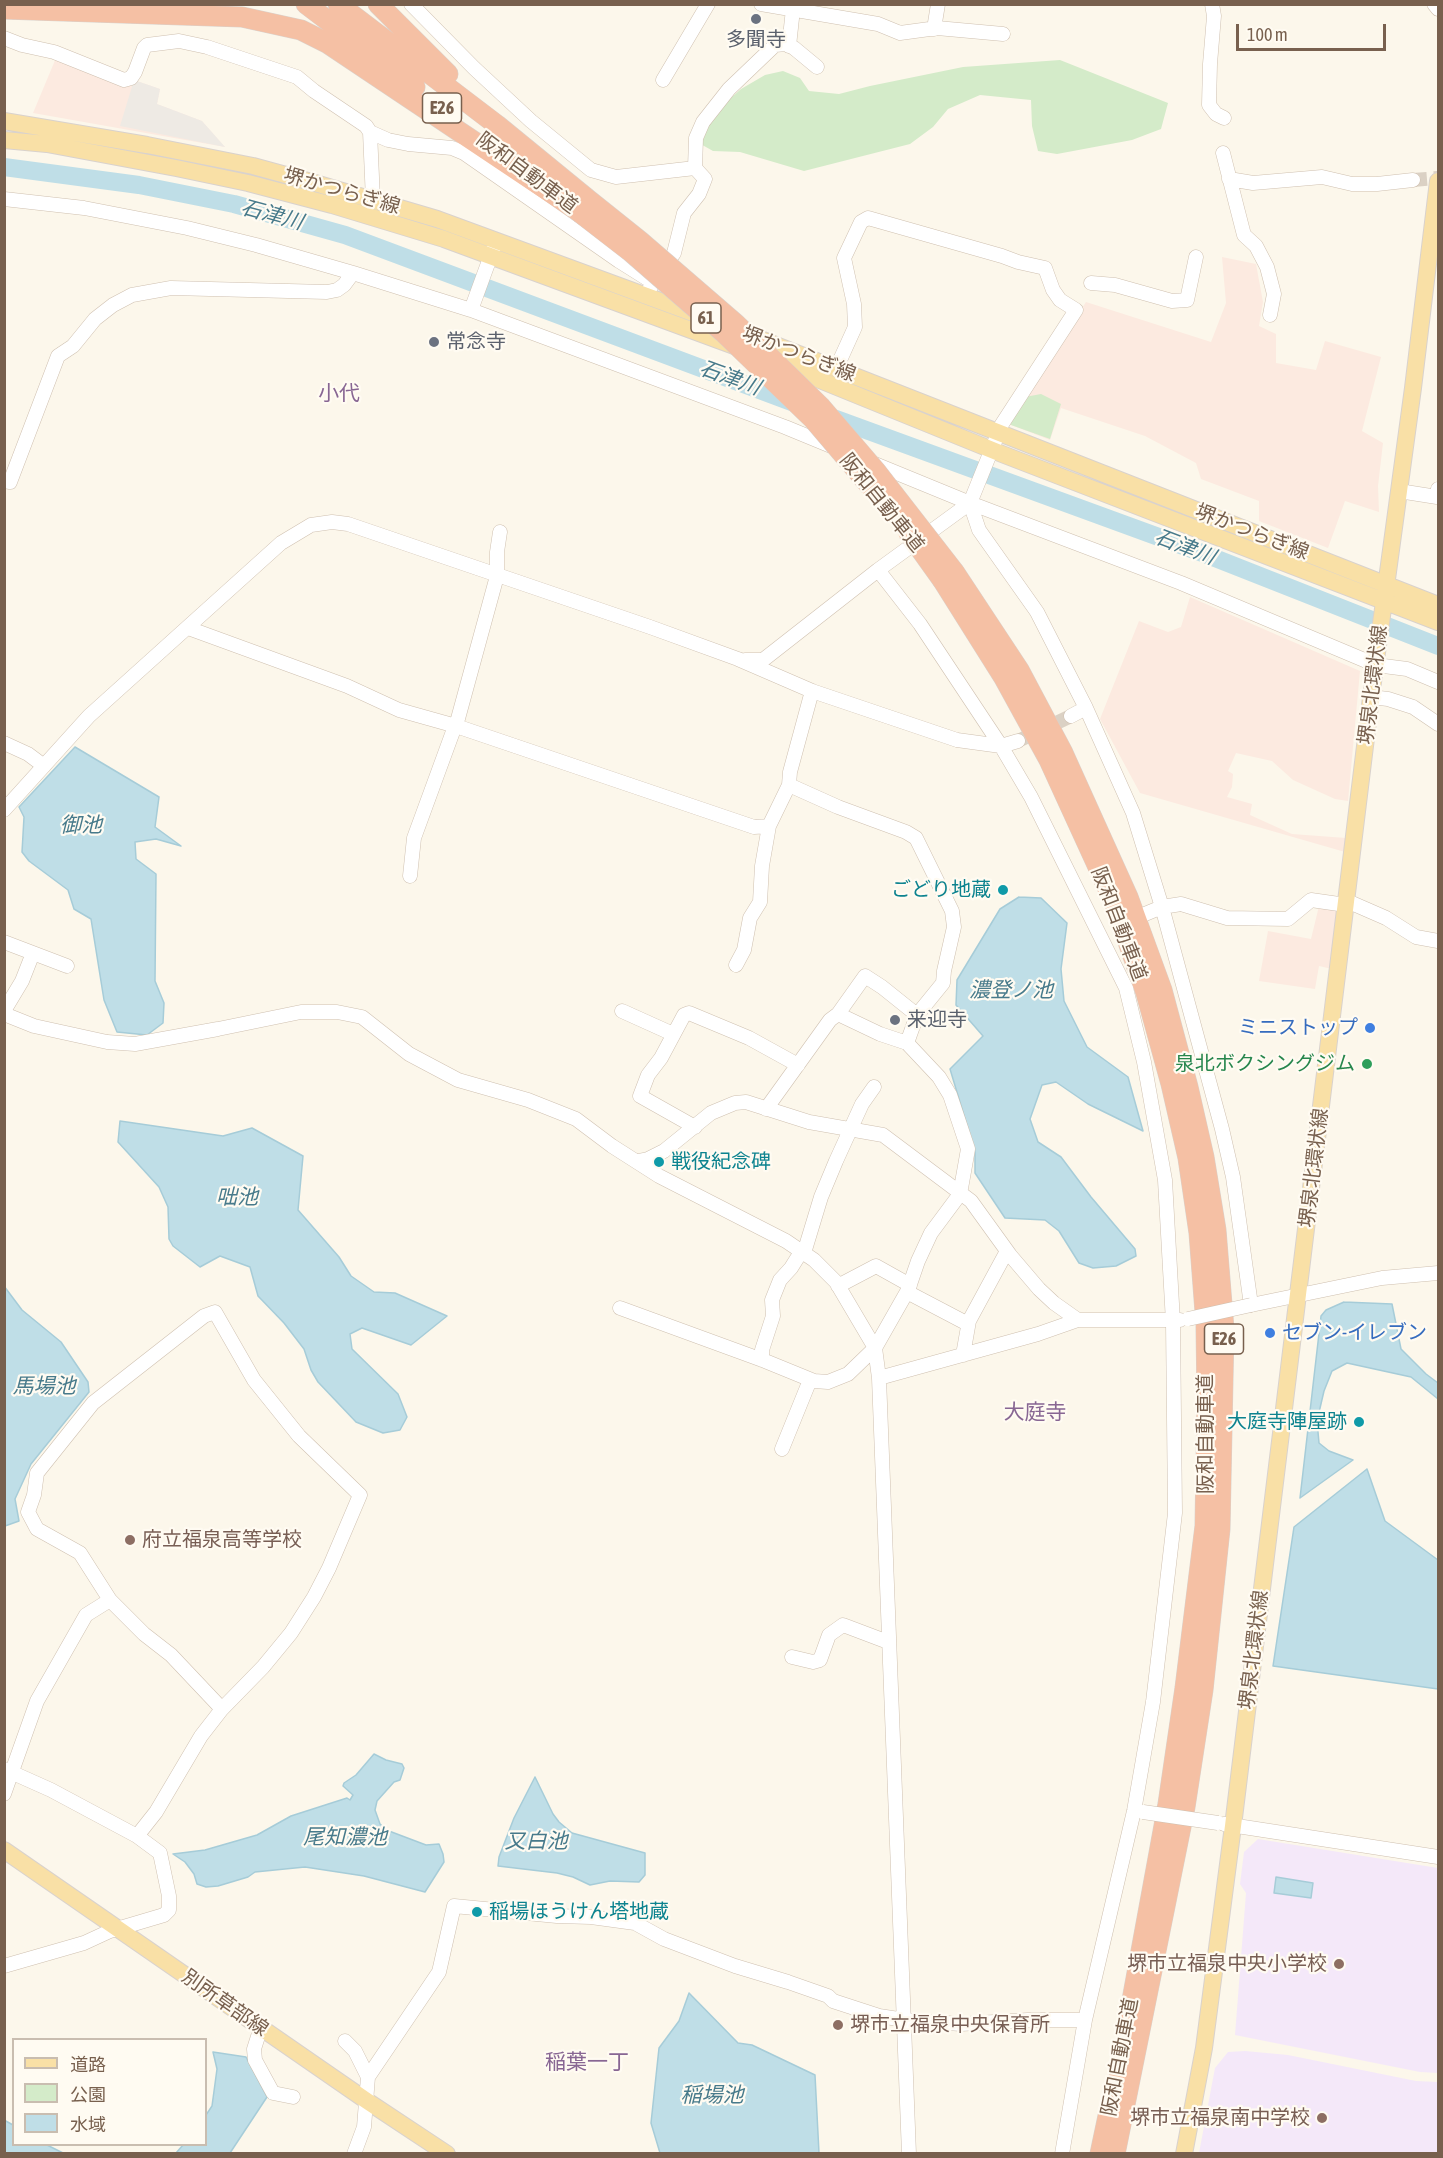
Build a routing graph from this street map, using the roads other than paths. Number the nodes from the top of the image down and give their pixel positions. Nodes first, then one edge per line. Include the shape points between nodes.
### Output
1 (306, 4) edge
2 (338, 4) edge
3 (378, 4) edge
4 (411, 4) edge
5 (708, 4) edge
6 (761, 4) edge
7 (938, 4) edge
8 (1212, 4) edge
9 (1434, 4) edge
10 (4, 9) edge
11 (793, 9) junction
12 (1438, 9) edge
13 (934, 29) junction
14 (1003, 34) dead end
15 (4, 38) edge
16 (789, 46) junction
17 (817, 67) dead end
18 (663, 80) dead end
19 (1224, 118) dead end
20 (4, 121) edge
21 (497, 125) junction
22 (370, 132) junction
23 (4, 140) edge
24 (1223, 153) dead end
25 (695, 168) junction
26 (1229, 179) junction
27 (1413, 180) tunnel mouth
28 (1438, 181) edge
29 (4, 199) edge
30 (373, 200) junction
31 (581, 204) junction
32 (497, 240) junction
33 (1196, 257) dead end
34 (488, 262) junction
35 (353, 273) junction
36 (1091, 283) dead end
37 (650, 289) junction
38 (472, 307) junction
39 (1270, 315) dead end
40 (836, 369) junction
41 (992, 447) junction
42 (4, 481) edge
43 (1438, 489) edge
44 (1399, 491) junction
45 (970, 503) junction
46 (500, 532) dead end
47 (878, 570) junction
48 (497, 576) junction
49 (949, 577) junction
50 (1384, 601) junction
51 (1438, 605) edge
52 (1438, 622) edge
53 (188, 628) junction
54 (738, 659) junction
55 (1376, 659) junction
56 (1438, 682) edge
57 (812, 691) junction
58 (1371, 697) junction
59 (1086, 708) junction
60 (1071, 716) tunnel mouth
61 (1438, 724) edge
62 (455, 726) junction
63 (1018, 741) tunnel mouth
64 (4, 743) edge
65 (1001, 746) junction
66 (44, 766) junction
67 (789, 786) junction
68 (4, 810) edge
69 (769, 826) junction
70 (410, 876) dead end
71 (1347, 903) junction
72 (1162, 907) junction
73 (1145, 914) dead end
74 (1112, 927) dead end
75 (1097, 932) junction
76 (1438, 941) edge
77 (4, 942) edge
78 (33, 952) junction
79 (736, 965) dead end
80 (67, 966) dead end
81 (622, 1011) dead end
82 (4, 1012) edge
83 (838, 1014) junction
84 (917, 1015) junction
85 (673, 1034) junction
86 (907, 1043) junction
87 (798, 1065) junction
88 (874, 1087) dead end
89 (766, 1109) junction
90 (695, 1127) junction
91 (850, 1129) junction
92 (668, 1148) junction
93 (638, 1161) junction
94 (659, 1176) junction
95 (960, 1194) junction
96 (1007, 1251) junction
97 (803, 1252) junction
98 (1438, 1273) edge
99 (838, 1286) junction
100 (908, 1289) junction
101 (1298, 1297) junction
102 (1251, 1305) junction
103 (620, 1308) dead end
104 (1078, 1320) junction
105 (1173, 1322) junction
106 (968, 1324) junction
107 (875, 1348) junction
108 (963, 1355) junction
109 (762, 1360) junction
110 (879, 1378) junction
111 (810, 1380) junction
112 (782, 1449) dead end
113 (110, 1600) junction
114 (888, 1642) junction
115 (792, 1657) dead end
116 (222, 1709) junction
117 (8, 1770) edge
118 (4, 1794) edge
119 (1139, 1811) junction
120 (1226, 1825) junction
121 (137, 1836) junction
122 (4, 1850) edge
123 (1438, 1857) edge
124 (120, 1929) junction
125 (4, 1966) edge
126 (905, 2020) junction
127 (1085, 2020) junction
128 (261, 2027) junction
129 (345, 2041) dead end
130 (368, 2077) junction
131 (293, 2097) dead end
132 (367, 2101) junction
133 (354, 2154) edge
134 (447, 2154) edge
135 (909, 2154) edge
136 (1062, 2154) edge
137 (1100, 2154) edge
138 (1115, 2154) edge
139 (1184, 2154) edge

1 - 31 highway, 阪和自動車道 / E26
2 - 21 highway, 阪和自動車道 / E26
3 - 21 highway via 475,98
4 - 25 street via 531,121 591,170 616,177
5 - 18 street
6 - 11 street
7 - 13 street
8 - 19 street via 1209,105
9 - 12 street
10 - 31 highway via 242,17 301,30
11 - 13 street via 879,24 900,33
11 - 16 street
13 - 14 street
15 - 22 street via 54,52 124,80 135,72 147,45 193,43 297,77
16 - 17 street
16 - 25 street via 775,45 729,89 703,122 696,138
20 - 30 main road, 堺かつらぎ線 / 61 via 242,164
21 - 31 highway, 阪和自動車道 / E26
22 - 30 street
22 - 37 street via 388,141 452,147 464,153 619,261
23 - 34 main road, 堺かつらぎ線 / 61 via 90,152 248,183 444,239
24 - 26 street
25 - 37 street via 705,179 684,213 674,253
26 - 27 street via 1253,183 1322,177 1352,184
26 - 39 street via 1244,235 1256,246 1267,267 1274,294
28 - 44 main road, 堺泉北環状線
29 - 35 street via 84,208 187,228
30 - 32 main road, 堺かつらぎ線 / 61
31 - 49 highway, 阪和自動車道 / E26, bridge via 813,419
32 - 34 street
32 - 37 main road, 堺かつらぎ線 / 61
33 - 36 street via 1187,300 1172,301 1115,285
34 - 38 street
34 - 41 main road, 堺かつらぎ線 / 61 via 829,382
35 - 38 street
35 - 42 street via 344,285 327,292 171,288 132,295 113,305 58,357 10,482
37 - 40 main road, 堺かつらぎ線 / 61
38 - 45 street
40 - 41 main road, 堺かつらぎ線 / 61
40 - 41 street via 855,327 844,258 861,222 868,218 1045,268 1060,300 1076,310
41 - 45 street
41 - 50 main road, 堺かつらぎ線 / 61
43 - 44 street via 1437,497
44 - 50 main road, 堺泉北環状線
45 - 47 street
45 - 55 street
45 - 59 street via 979,530 1036,612
46 - 48 street
47 - 54 street via 763,660
47 - 65 street via 920,624
48 - 53 street via 348,524 312,525 281,543
48 - 54 street
48 - 62 street
49 - 137 highway, 阪和自動車道 / E26 via 1049,760 1114,902 1146,993 1171,1084 1188,1158 1199,1233 1206,1336 1205,1526 1168,1804
49 - 138 highway, 阪和自動車道 / E26 via 1025,680 1063,753 1128,897 1162,990 1188,1087 1216,1230 1224,1329 1220,1528 1203,1690 1185,1807
50 - 51 main road, 堺かつらぎ線 / 61
50 - 52 main road, 堺かつらぎ線 / 61
50 - 55 main road, 堺泉北環状線
53 - 62 street via 399,710
53 - 66 street via 89,716
54 - 57 street
55 - 56 street
55 - 58 main road, 堺泉北環状線
57 - 65 street via 957,740
57 - 67 street
58 - 61 street via 1413,707
58 - 71 main road, 堺泉北環状線
59 - 60 street
59 - 72 street via 1133,813
62 - 69 street via 754,827
62 - 70 street via 416,830
63 - 65 street
64 - 66 street
65 - 75 street via 1031,797
66 - 68 street
67 - 69 street
67 - 84 street via 916,838 952,911 954,927 943,983
69 - 79 street via 760,902 750,918 744,950
71 - 72 street via 1311,900 1288,919 1227,918 1181,904
71 - 76 street via 1386,918 1416,937
71 - 101 main road, 堺泉北環状線
72 - 73 street
72 - 102 street via 1233,1177
74 - 75 street
75 - 105 street via 1126,988 1144,1062 1165,1180
77 - 78 street
78 - 80 street
78 - 82 street
81 - 85 street
82 - 93 street via 34,1026 135,1044 301,1012 362,1017 409,1054 458,1080 576,1119
83 - 84 street via 865,976
83 - 86 street
83 - 87 street
84 - 86 street
85 - 87 street via 688,1013 749,1038
85 - 90 street via 640,1096
86 - 95 street via 950,1095 968,1149
87 - 89 street
88 - 91 street
89 - 90 street via 746,1102 735,1103 711,1113
89 - 91 street
90 - 92 street
91 - 95 street via 883,1135
91 - 97 street
92 - 93 street
92 - 94 street
93 - 94 street
94 - 97 street
95 - 96 street via 970,1201
95 - 100 street via 932,1233
96 - 104 street via 1039,1289
96 - 106 street
97 - 99 street
97 - 109 street via 780,1280 772,1300 773,1316
98 - 101 street via 1382,1278
99 - 100 street via 876,1266
99 - 107 street
100 - 106 street
100 - 107 street
101 - 102 street
101 - 120 main road, 堺泉北環状線
102 - 105 street, bridge
103 - 109 street
104 - 105 street
104 - 108 street
105 - 119 street via 1175,1513
106 - 108 street
107 - 110 street
107 - 111 street via 848,1374 828,1382
108 - 110 street
109 - 111 street
110 - 114 street
111 - 112 street
113 - 116 street via 171,1655
113 - 116 street via 80,1553 37,1529 28,1512 37,1473 93,1402 204,1316 215,1312 254,1380 299,1436 360,1495 329,1568 291,1633
113 - 117 street via 86,1615 70,1641 37,1701
114 - 115 street via 843,1625 829,1635 820,1659 813,1662
114 - 126 street
116 - 121 street
117 - 118 street
117 - 121 street
119 - 120 street, bridge
119 - 127 street
120 - 123 street
120 - 139 main road, 堺泉北環状線 via 1204,2048
121 - 124 street via 160,1853 169,1910
122 - 124 main road, 別所草部線
124 - 125 street
124 - 128 main road, 別所草部線
126 - 127 street via 961,2024
126 - 130 street via 833,2001 664,1939 629,1922 454,1906 440,1972
126 - 135 street
127 - 136 street
128 - 131 street via 255,2060 273,2093
128 - 132 main road, 別所草部線
129 - 130 street via 355,2051
130 - 132 street
132 - 133 street via 364,2127
132 - 134 main road, 別所草部線

